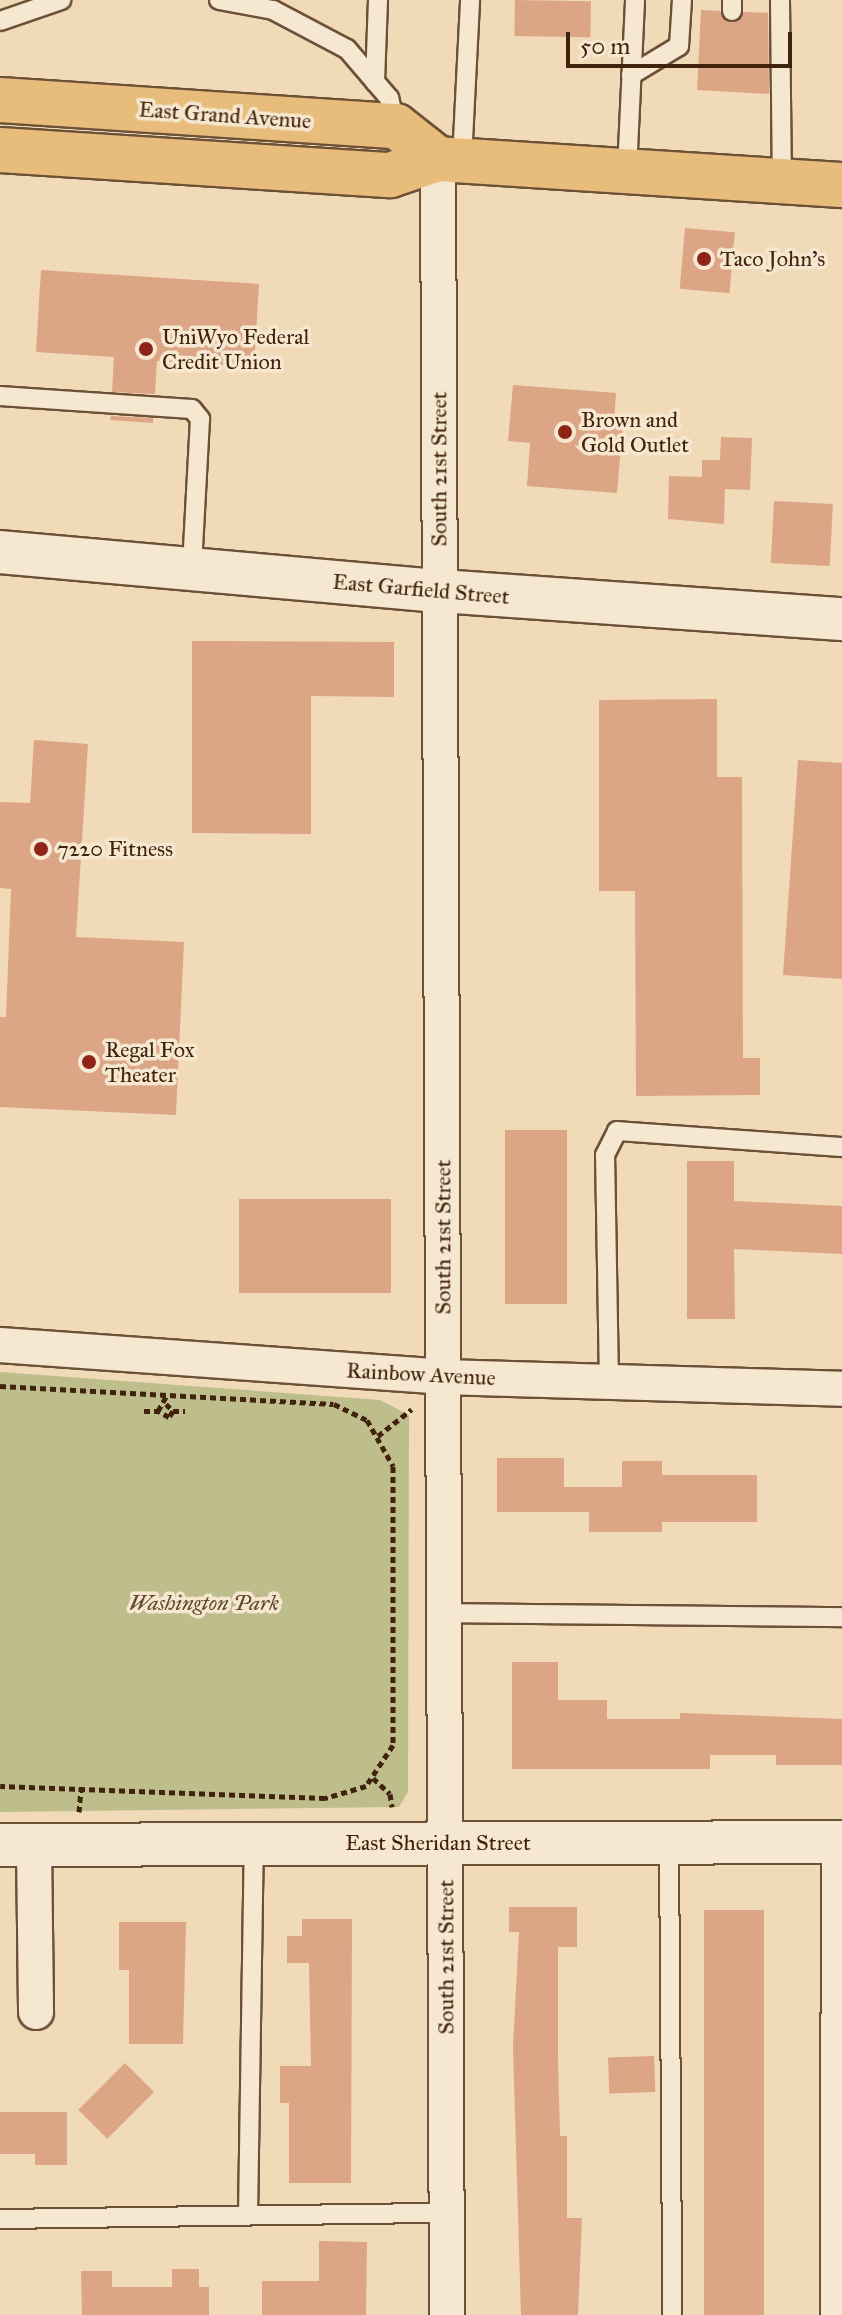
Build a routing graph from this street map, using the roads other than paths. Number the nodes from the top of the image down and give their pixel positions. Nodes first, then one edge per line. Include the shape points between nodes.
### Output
1 (61, 0) edge
2 (219, 0) edge
3 (378, 0) edge
4 (470, 0) edge
5 (635, 0) edge
6 (682, 0) edge
7 (780, 0) edge
8 (0, 21) edge
9 (631, 75) junction
10 (375, 82) junction
11 (0, 100) edge
12 (396, 126) junction
13 (0, 150) edge
14 (450, 159) junction
15 (627, 171) junction
16 (782, 181) junction
17 (842, 185) edge
18 (0, 396) edge
19 (0, 552) edge
20 (192, 569) junction
21 (440, 591) junction
22 (842, 619) edge
23 (842, 1147) edge
24 (0, 1345) edge
25 (443, 1377) junction
26 (609, 1382) junction
27 (842, 1389) edge
28 (444, 1613) junction
29 (842, 1617) edge
30 (669, 1842) junction
31 (840, 1842) edge
32 (445, 1843) junction
33 (254, 1844) junction
34 (17, 1845) edge
35 (36, 2012) dead end
36 (447, 2213) junction
37 (248, 2215) junction
38 (0, 2219) edge
39 (447, 2315) edge
40 (672, 2315) edge
41 (838, 2315) edge

1 - 8 lane
2 - 10 lane via 273,10 347,49
3 - 10 lane
4 - 14 lane
5 - 9 lane
6 - 9 lane via 679,46
7 - 16 lane
9 - 15 lane
10 - 12 lane via 389,98
11 - 12 main road, East Grand Avenue
12 - 14 main road
13 - 14 main road via 390,175
14 - 15 main road
14 - 21 street, South 21st Street
15 - 16 main road
16 - 17 main road
18 - 20 lane via 192,409 200,419
19 - 20 street, East Garfield Street
20 - 21 street, East Garfield Street
21 - 22 street, East Garfield Street
21 - 25 street, South 21st Street
23 - 26 lane via 617,1131 605,1155
24 - 25 street, Rainbow Avenue
25 - 26 street, Rainbow Avenue
25 - 28 street, South 21st Street
26 - 27 street, Rainbow Avenue
28 - 29 lane
28 - 32 street, South 21st Street
30 - 31 street, East Sheridan Street
30 - 32 street, East Sheridan Street
30 - 40 lane
31 - 41 street
32 - 33 street, East Sheridan Street
32 - 36 street, South 21st Street
33 - 34 street, East Sheridan Street
33 - 37 lane
34 - 35 street, East Sheridan Street
36 - 37 lane
36 - 39 street, South 21st Street
37 - 38 lane

